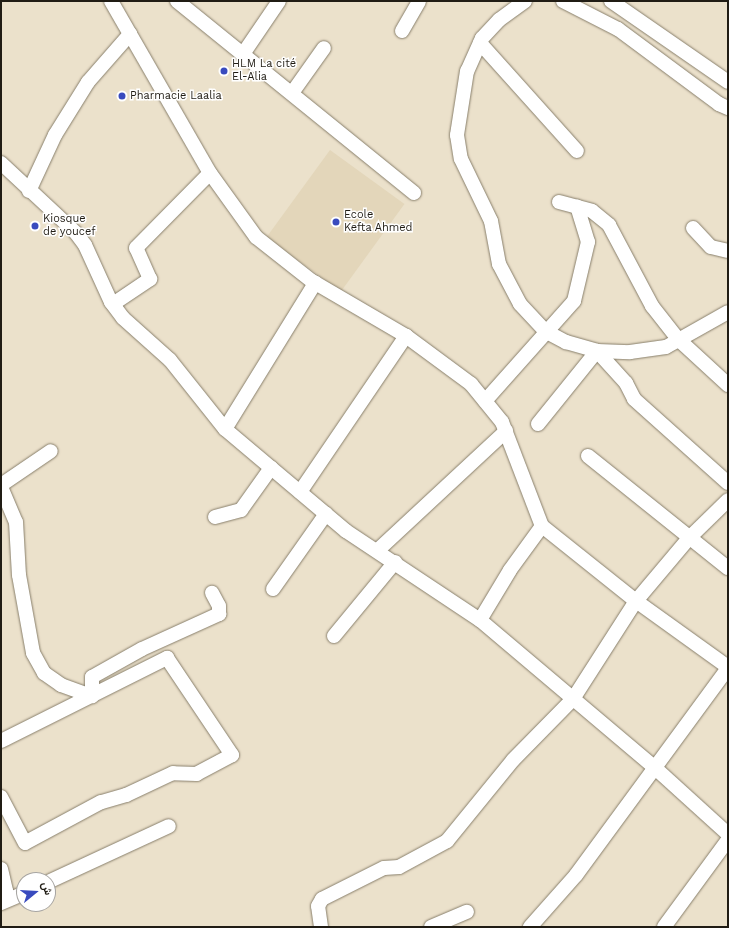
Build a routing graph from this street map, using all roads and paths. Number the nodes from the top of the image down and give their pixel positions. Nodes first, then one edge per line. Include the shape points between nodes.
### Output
1 (111, 1) edge
2 (177, 1) edge
3 (279, 1) edge
4 (419, 1) edge
5 (526, 1) edge
6 (564, 1) edge
7 (611, 1) edge
8 (402, 31) dead end
9 (130, 34) junction
10 (480, 43) junction
11 (324, 48) dead end
12 (243, 54) junction
13 (723, 79) edge
14 (292, 93) junction
15 (706, 94) junction
16 (728, 108) edge
17 (577, 151) dead end
18 (1, 164) edge
19 (210, 173) junction
20 (29, 191) junction
21 (414, 194) dead end
22 (559, 202) dead end
23 (577, 207) junction
24 (693, 228) dead end
25 (728, 251) edge
26 (315, 283) junction
27 (113, 304) junction
28 (728, 312) edge
29 (545, 331) junction
30 (406, 336) junction
31 (678, 340) junction
32 (597, 351) junction
33 (728, 385) edge
34 (485, 401) junction
35 (538, 424) dead end
36 (225, 429) junction
37 (506, 431) junction
38 (51, 451) dead end
39 (588, 456) dead end
40 (272, 468) junction
41 (728, 483) edge
42 (1, 486) edge
43 (300, 492) junction
44 (728, 500) edge
45 (326, 514) junction
46 (215, 517) dead end
47 (542, 526) junction
48 (689, 538) junction
49 (378, 550) junction
50 (395, 562) junction
51 (728, 568) edge
52 (273, 589) dead end
53 (212, 593) dead end
54 (636, 601) junction
55 (480, 620) junction
56 (334, 636) dead end
57 (728, 667) edge
58 (92, 696) junction
59 (573, 699) junction
60 (1, 741) edge
61 (654, 767) junction
62 (1, 797) edge
63 (169, 826) dead end
64 (728, 834) edge
65 (728, 840) edge
66 (1, 868) edge
67 (56, 878) edge
68 (16, 896) edge
69 (1, 903) edge
70 (467, 912) dead end
71 (321, 927) edge
72 (431, 927) edge
73 (530, 927) edge
74 (664, 927) edge

1 - 9 street
2 - 12 street
3 - 12 street
4 - 8 street
5 - 10 street via 500,20
6 - 15 street via 618,29
7 - 13 street
9 - 19 street
9 - 20 street via 88,82 55,135
10 - 17 street
10 - 29 street via 467,71 461,103 457,135 461,159 491,221 499,264 520,304
11 - 14 street
12 - 14 street
13 - 15 street
14 - 21 street
15 - 16 street
18 - 20 street
19 - 26 street via 256,237
19 - 27 street via 136,248 150,279
20 - 27 street via 76,233 85,245
22 - 23 street
23 - 29 street via 588,242 574,301
23 - 31 street via 592,211 609,225 652,306
24 - 25 street via 711,247
26 - 30 street
26 - 36 street
27 - 36 street via 123,318 170,360
28 - 31 street
29 - 32 street via 566,342
29 - 34 street
30 - 34 street via 471,384
30 - 43 street
31 - 32 street via 666,347 630,352
31 - 33 street
32 - 35 street
32 - 41 street via 626,383 634,399
34 - 37 street
36 - 40 street
37 - 47 street
37 - 49 street
38 - 42 street
39 - 48 street
40 - 43 street
40 - 46 street via 241,510
42 - 58 street via 16,522 19,575 33,653 44,673 61,685
43 - 45 street
44 - 48 street
45 - 49 street
45 - 52 street
47 - 54 street
47 - 55 street via 510,570
48 - 51 street
48 - 54 street
49 - 50 street
50 - 55 street
50 - 56 street
53 - 58 street via 219,606 219,614 142,649 92,677
54 - 57 street
54 - 59 street
55 - 59 street
57 - 61 street
58 - 60 street
58 - 62 street via 167,658 232,755 197,774 173,773 126,795 101,802 26,843
59 - 61 street
59 - 71 street via 513,760 447,841 399,867 384,868 322,900 318,906
61 - 64 street
61 - 73 street via 576,875
63 - 67 street
65 - 74 street
66 - 69 street via 6,891
68 - 69 street
70 - 72 street

